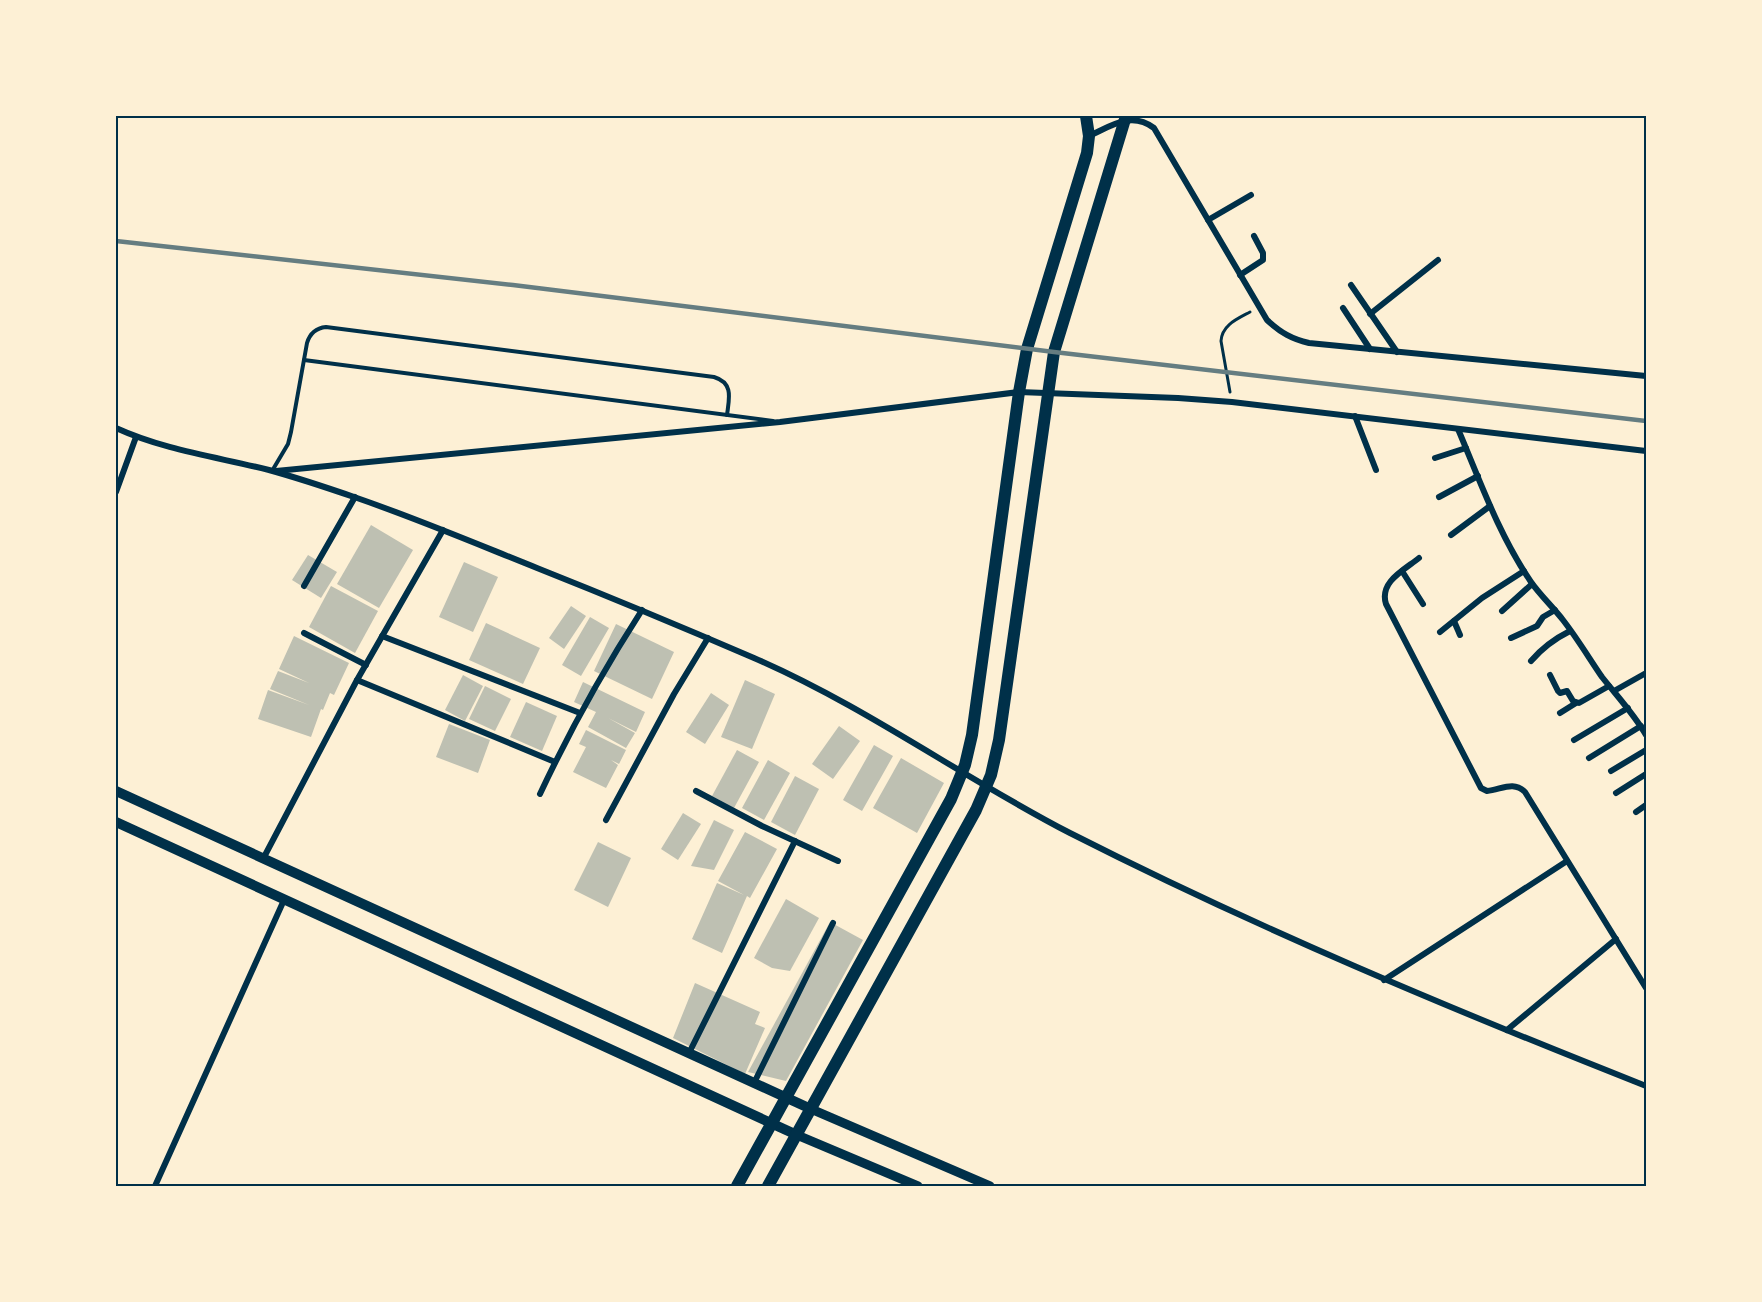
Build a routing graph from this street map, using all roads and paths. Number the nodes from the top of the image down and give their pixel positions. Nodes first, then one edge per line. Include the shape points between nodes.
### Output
1 (1086, 116) edge
2 (1126, 118) edge
3 (1089, 136) junction
4 (1251, 195) dead end
5 (1208, 220) junction
6 (1254, 236) dead end
7 (1438, 260) dead end
8 (1240, 275) junction
9 (1351, 285) dead end
10 (1258, 307) junction
11 (1343, 308) dead end
12 (1370, 314) junction
13 (1370, 349) junction
14 (1397, 352) junction
15 (304, 360) junction
16 (1647, 376) edge
17 (1019, 392) junction
18 (1048, 392) junction
19 (1232, 402) junction
20 (727, 415) junction
21 (1355, 416) junction
22 (780, 422) junction
23 (116, 428) edge
24 (1458, 429) junction
25 (136, 437) junction
26 (1466, 448) junction
27 (1647, 451) edge
28 (1435, 458) dead end
29 (1376, 470) dead end
30 (272, 471) junction
31 (1478, 476) junction
32 (116, 492) edge
33 (1440, 496) dead end
34 (355, 497) junction
35 (1490, 506) junction
36 (443, 530) junction
37 (1451, 535) dead end
38 (1419, 558) dead end
39 (1402, 571) junction
40 (1524, 572) junction
41 (1532, 584) junction
42 (304, 586) dead end
43 (1423, 604) dead end
44 (642, 610) junction
45 (1555, 610) junction
46 (1502, 611) dead end
47 (1454, 621) junction
48 (1570, 631) junction
49 (304, 633) dead end
50 (1440, 633) dead end
51 (1460, 635) dead end
52 (382, 636) junction
53 (708, 638) junction
54 (1511, 638) dead end
55 (1531, 661) dead end
56 (366, 665) junction
57 (1647, 673) edge
58 (1550, 675) dead end
59 (357, 680) junction
60 (1611, 688) junction
61 (1576, 702) junction
62 (1628, 708) junction
63 (580, 713) junction
64 (1560, 713) dead end
65 (1641, 726) junction
66 (1647, 735) edge
67 (1574, 740) dead end
68 (1647, 750) edge
69 (1589, 758) dead end
70 (555, 762) junction
71 (1611, 771) dead end
72 (963, 772) junction
73 (1647, 774) edge
74 (987, 788) junction
75 (116, 791) edge
76 (696, 791) dead end
77 (1616, 793) dead end
78 (540, 794) dead end
79 (1647, 805) edge
80 (1636, 812) dead end
81 (606, 820) dead end
82 (116, 822) edge
83 (795, 841) junction
84 (263, 859) junction
85 (838, 861) dead end
86 (1567, 861) junction
87 (284, 900) junction
88 (833, 923) dead end
89 (1616, 939) junction
90 (1384, 980) junction
91 (1647, 988) edge
92 (1507, 1030) junction
93 (689, 1053) junction
94 (754, 1083) junction
95 (1647, 1086) edge
96 (786, 1097) junction
97 (811, 1109) junction
98 (771, 1123) junction
99 (797, 1135) junction
100 (155, 1186) edge
101 (736, 1186) edge
102 (768, 1186) edge
103 (918, 1186) edge
104 (990, 1186) edge

1 - 3 main road
2 - 3 street
2 - 5 street via 1154,128
2 - 18 main road via 1054,352
3 - 17 main road via 1083,169 1027,349
4 - 5 street
5 - 8 street
6 - 8 street via 1263,260
7 - 12 street
8 - 10 street
9 - 12 street
10 - 13 street via 1273,326 1294,339
10 - 19 path via 1230,323 1221,334
11 - 13 street
12 - 14 street
13 - 14 street
14 - 16 street
15 - 20 lane
15 - 20 lane via 309,336 326,327 714,377 724,381 729,389
15 - 30 lane via 290,438
17 - 18 street
17 - 22 street
17 - 72 main road via 972,735
18 - 19 street
18 - 74 main road via 999,740
19 - 21 street
20 - 22 lane
21 - 24 street
21 - 29 street
22 - 30 street
23 - 25 street
24 - 26 street
24 - 27 street
25 - 30 street
25 - 32 street
26 - 28 street
26 - 31 street
30 - 34 street
31 - 33 street
31 - 35 street
34 - 36 street
34 - 42 street
35 - 37 street
35 - 40 street
36 - 44 street
36 - 52 street
38 - 39 street
39 - 43 street
39 - 86 street via 1384,590 1386,604 1481,788 1487,791 1520,787
40 - 41 street
40 - 47 street
41 - 45 street
41 - 46 street
44 - 53 street
44 - 63 street
45 - 48 street
45 - 54 street via 1537,626
47 - 50 street
47 - 51 street
48 - 55 street via 1552,640
48 - 60 street
49 - 56 street
52 - 56 street
52 - 63 street
53 - 72 street via 814,687
53 - 81 street
56 - 59 street
57 - 60 street
58 - 61 street via 1558,691 1567,691
59 - 70 street
59 - 84 street
60 - 61 street
60 - 62 street
61 - 64 street
62 - 65 street
62 - 67 street
63 - 70 street
65 - 66 street
65 - 69 street
68 - 71 street
70 - 78 street
72 - 74 street
72 - 96 main road
73 - 77 street
74 - 90 street via 1155,875
74 - 97 main road
75 - 84 main road
76 - 83 street
79 - 80 street
82 - 87 main road
83 - 85 street
83 - 93 street
84 - 93 main road
86 - 89 street
86 - 90 street
87 - 98 main road
87 - 100 street
88 - 94 street
89 - 91 street
89 - 92 street
90 - 92 street
92 - 95 street
93 - 94 main road
94 - 96 main road
96 - 97 main road
96 - 98 main road
97 - 99 main road
97 - 104 street
98 - 99 main road
98 - 101 main road
99 - 102 main road
99 - 103 street

